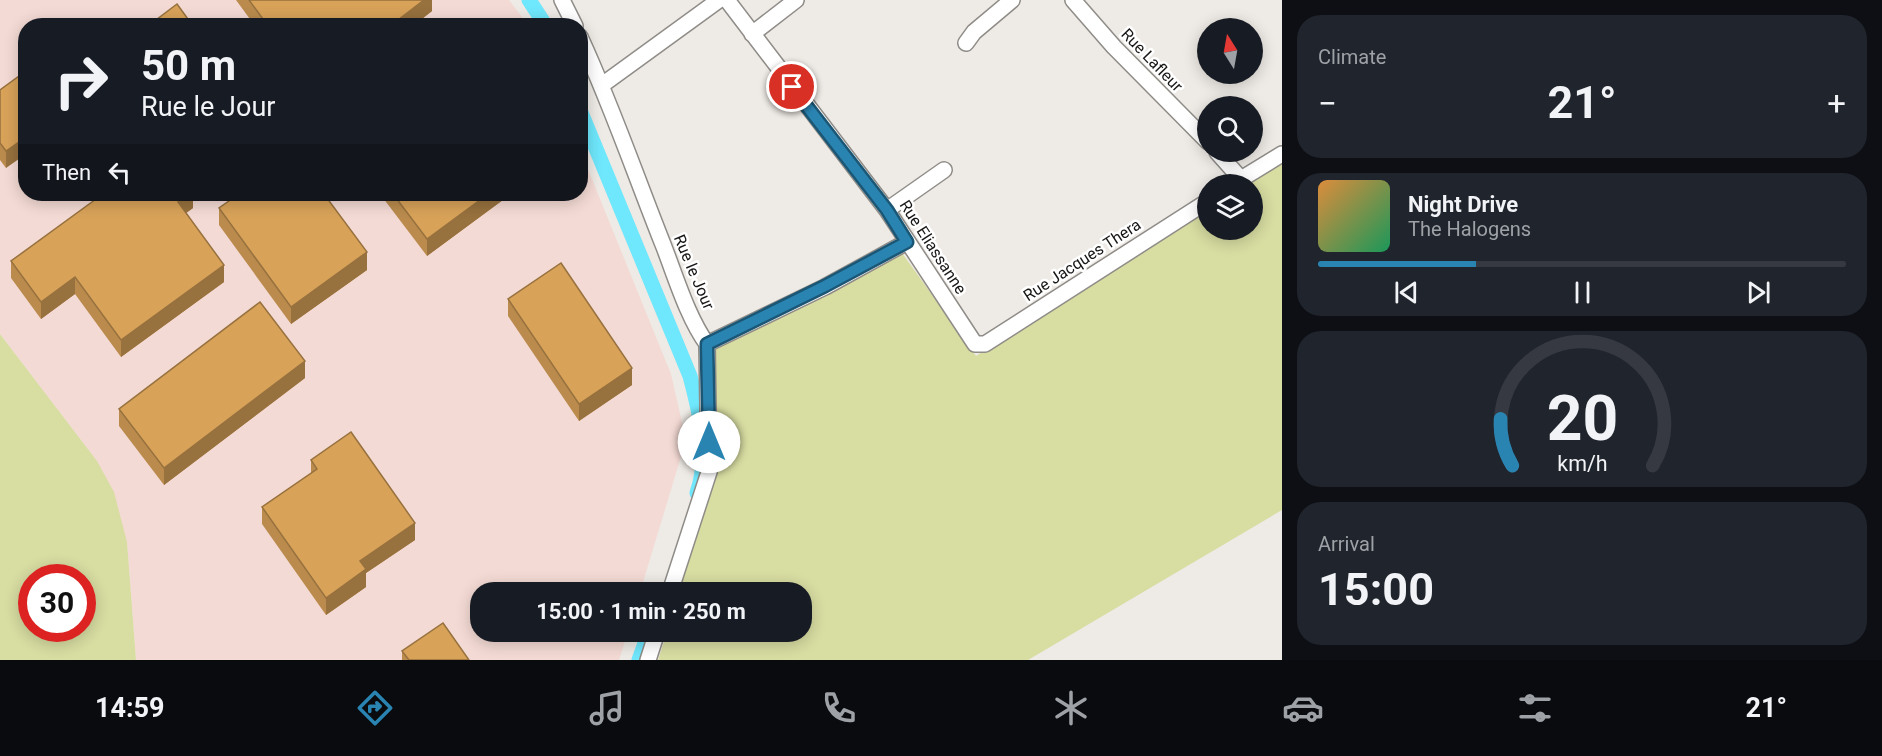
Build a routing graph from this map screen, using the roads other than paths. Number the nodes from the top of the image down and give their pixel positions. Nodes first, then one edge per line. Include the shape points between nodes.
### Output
1 (562, 0) edge
2 (719, 0) edge
3 (727, 0) edge
4 (796, 0) edge
5 (1012, 0) edge
6 (1073, 0) edge
7 (571, 18) edge
8 (752, 34) junction
9 (966, 43) dead end
10 (588, 54) edge
11 (602, 85) junction
12 (1197, 131) edge
13 (1282, 154) edge
14 (944, 170) dead end
15 (1251, 174) edge
16 (1197, 208) edge
17 (887, 210) junction
18 (907, 242) junction
19 (707, 344) junction
20 (975, 344) joint
21 (673, 582) edge
22 (654, 642) edge
23 (648, 660) edge

1 - 7 street
2 - 11 street
3 - 8 street, Rue Eliassanne
4 - 8 street
5 - 9 street
6 - 12 street, Rue Lafleur
8 - 17 street, Rue Eliassanne
10 - 11 street, Rue le Jour
11 - 19 street, Rue le Jour via 681,290
13 - 15 street
14 - 17 street
16 - 20 street, Rue Jacques Thera via 985,344
17 - 18 street, Rue Eliassanne
18 - 19 street
18 - 20 street, Rue Eliassanne
19 - 21 street via 709,472
22 - 23 street

